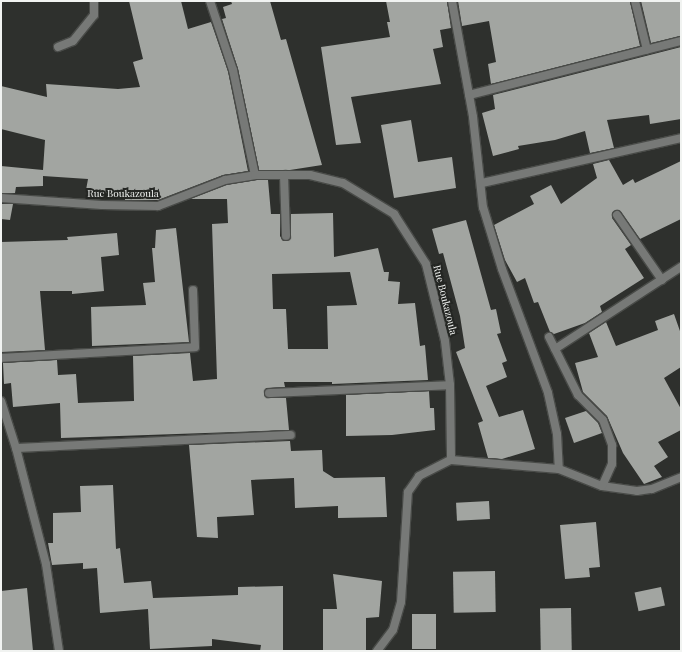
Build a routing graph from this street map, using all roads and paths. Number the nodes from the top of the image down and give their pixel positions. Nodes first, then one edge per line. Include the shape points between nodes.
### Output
1 (94, 1) edge
2 (210, 1) edge
3 (452, 1) edge
4 (635, 1) edge
5 (681, 41) edge
6 (58, 47) dead end
7 (647, 50) junction
8 (469, 95) junction
9 (681, 138) edge
10 (255, 175) junction
11 (284, 175) junction
12 (482, 183) junction
13 (1, 198) edge
14 (617, 215) dead end
15 (286, 236) dead end
16 (681, 268) edge
17 (662, 280) junction
18 (193, 290) dead end
19 (549, 337) dead end
20 (555, 349) junction
21 (1, 358) edge
22 (450, 385) junction
23 (269, 393) dead end
24 (1, 401) edge
25 (291, 435) dead end
26 (16, 448) junction
27 (451, 460) junction
28 (559, 469) junction
29 (681, 477) edge
30 (602, 486) junction
31 (59, 651) edge
32 (377, 651) edge

1 - 6 street via 94,15 73,41
2 - 10 street via 233,70
3 - 8 street
4 - 7 street
5 - 7 street
7 - 8 street
8 - 12 street
9 - 12 street
10 - 11 street, Rue Boukazoula
10 - 13 street, Rue Boukazoula via 225,180 158,206
11 - 15 street
11 - 22 street, Rue Boukazoula via 310,175 343,183 394,214 426,264 445,341
12 - 28 street via 483,207 502,269 548,393 557,434
14 - 17 street
16 - 17 street
17 - 20 street
18 - 21 street via 195,347
19 - 20 street
20 - 30 street via 578,395 603,420 612,445 612,464
22 - 23 street
22 - 27 street, Rue Boukazoula
24 - 26 street
25 - 26 street
26 - 31 street via 46,564
27 - 28 street
27 - 32 street via 419,476 408,492 401,602 393,630
28 - 30 street
29 - 30 street via 652,489

